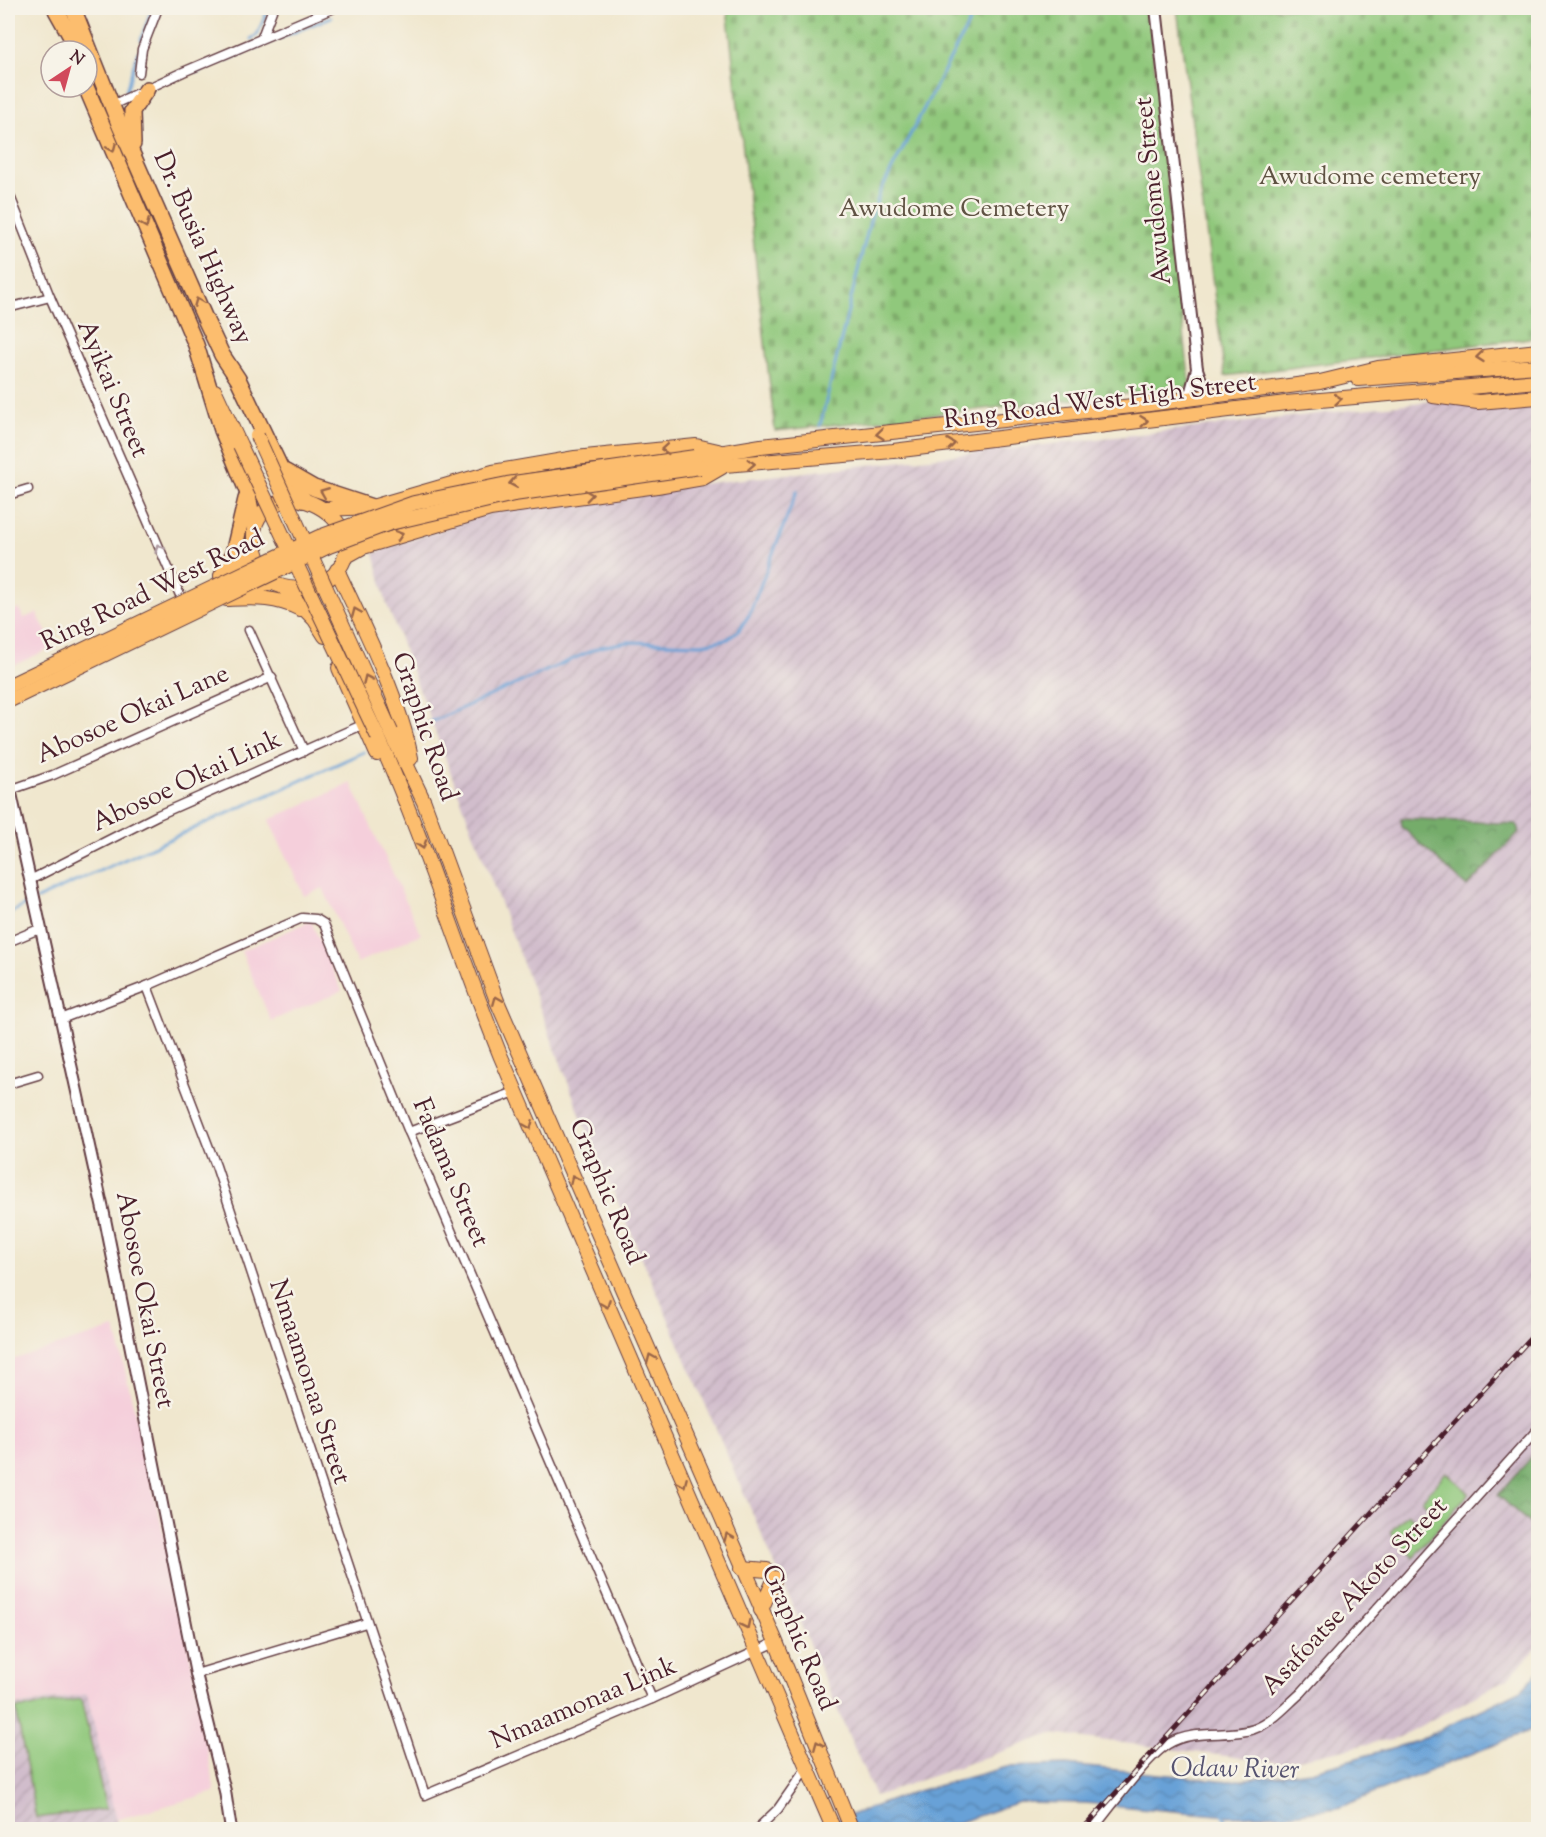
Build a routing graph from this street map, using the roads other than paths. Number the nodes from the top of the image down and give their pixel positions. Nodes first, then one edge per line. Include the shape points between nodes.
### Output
1 (73, 8) edge
2 (158, 8) edge
3 (273, 8) edge
4 (334, 8) edge
5 (1156, 8) edge
6 (55, 9) edge
7 (262, 37) junction
8 (66, 39) edge
9 (72, 39) edge
10 (139, 73) dead end
11 (147, 89) junction
12 (99, 96) edge
13 (91, 99) edge
14 (112, 105) junction
15 (102, 122) junction
16 (138, 164) junction
17 (8, 191) edge
18 (50, 297) junction
19 (8, 308) edge
20 (1539, 351) edge
21 (222, 355) junction
22 (202, 362) junction
23 (1539, 366) edge
24 (1197, 369) junction
25 (1341, 378) junction
26 (1539, 381) edge
27 (1410, 393) junction
28 (1215, 395) junction
29 (1539, 397) edge
30 (1189, 398) junction
31 (724, 459) junction
32 (280, 467) junction
33 (28, 489) dead end
34 (247, 490) junction
35 (8, 495) edge
36 (304, 500) junction
37 (372, 507) junction
38 (325, 509) junction
39 (254, 525) junction
40 (324, 542) junction
41 (255, 550) junction
42 (345, 557) junction
43 (337, 570) junction
44 (222, 576) junction
45 (278, 585) junction
46 (226, 599) junction
47 (183, 602) junction
48 (309, 613) junction
49 (249, 630) dead end
50 (272, 677) junction
51 (8, 681) edge
52 (8, 686) edge
53 (9, 705) edge
54 (362, 725) junction
55 (385, 735) junction
56 (304, 751) junction
57 (399, 766) junction
58 (9, 785) edge
59 (30, 881) junction
60 (39, 929) junction
61 (8, 942) edge
62 (147, 986) junction
63 (61, 1019) junction
64 (38, 1075) dead end
65 (8, 1084) edge
66 (515, 1092) junction
67 (409, 1132) junction
68 (1539, 1429) edge
69 (742, 1568) junction
70 (761, 1610) junction
71 (366, 1623) junction
72 (776, 1642) junction
73 (758, 1649) junction
74 (196, 1674) junction
75 (652, 1699) junction
76 (808, 1766) junction
77 (425, 1795) joint
78 (231, 1830) edge
79 (756, 1830) edge
80 (834, 1830) edge
81 (852, 1830) edge
82 (1092, 1830) edge

1 - 14 highway, Dr. Busia Highway
2 - 10 street via 142,49
3 - 7 street
4 - 7 street
5 - 24 street, Awudome Street
6 - 8 highway
6 - 9 highway
7 - 11 street
11 - 14 street
11 - 16 highway via 132,111
12 - 15 highway via 104,107
13 - 15 highway, Dr. Busia Highway
14 - 16 highway, Dr. Busia Highway
15 -> 22 highway, Dr. Busia Highway
21 -> 16 highway, Dr. Busia Highway
17 - 18 street, Ayikai Street
18 - 19 street
47 -> 18 street, Ayikai Street
20 -> 25 main road, Ring Road West High Street via 1378,368
21 - 32 highway, Dr. Busia Highway via 238,379
55 -> 21 main road, bridge
22 - 34 highway, Dr. Busia Highway via 222,430
22 - 55 main road, bridge
23 - 25 main road, Ring Road West High Street
24 - 28 street, Awudome Street via 1202,383
24 - 30 street, Awudome Street
25 - 28 main road, Ring Road West High Street
26 - 27 main road, Ring Road West High Street
27 - 29 main road, Ring Road West High Street via 1478,402
31 -> 27 main road, Ring Road West High Street via 777,462 892,451
28 - 30 main road, Ring Road West High Street
30 -> 31 main road, Ring Road West High Street via 775,445
31 -> 37 main road via 696,446 543,463 494,472
31 - 40 main road, bridge via 496,498
42 -> 31 main road via 363,547 490,509 703,478
32 - 36 highway, Dr. Busia Highway
37 -> 32 highway via 314,488
33 - 35 street
34 - 39 highway, Dr. Busia Highway
34 - 44 highway via 233,554
36 - 38 main road
36 - 39 main road via 279,502
37 - 38 main road
38 - 42 main road via 342,531
39 - 41 main road
40 - 52 main road, Ring Road West Road, bridge
40 - 53 main road, Ring Road West Road, bridge
41 - 44 main road, Ring Road West Road
41 - 45 main road
42 - 43 main road
43 - 45 main road via 312,585
57 -> 43 main road, Graphic Road via 411,758 405,736
44 - 47 main road, Ring Road West Road
45 - 46 main road, Ring Road West Road
45 - 48 main road, Graphic Road
46 - 48 main road via 265,597 285,601
46 - 53 main road, Ring Road West Road via 65,671
47 - 51 main road, Ring Road West Road
48 - 54 main road, Graphic Road via 333,653
49 - 50 street
50 - 56 street
50 - 58 street, Abosoe Okai Lane via 53,776
54 - 56 street, Abosoe Okai Link
54 - 57 main road, Graphic Road via 376,753
55 - 57 main road
56 - 59 street, Abosoe Okai Link via 158,815
57 -> 66 main road, Graphic Road via 465,968
69 -> 57 main road, Graphic Road via 497,1001 424,802
58 - 59 street, Abosoe Okai Street
59 - 60 street, Abosoe Okai Street
60 - 61 street
60 - 63 street, Abosoe Okai Street
62 - 63 street, Fadama Street
62 - 67 street, Fadama Street via 302,918 316,919 327,928
62 - 71 street, Nmaamonaa Street via 216,1166
63 - 74 street, Abosoe Okai Street
64 - 65 street
66 - 67 street
66 -> 73 main road, Graphic Road
67 - 75 street, Fadama Street
68 - 82 street, Asafoatse Akoto Street via 1301,1693 1252,1730 1192,1735 1168,1744
69 - 70 main road, Graphic Road
69 - 70 main road via 770,1574
70 - 72 main road, Graphic Road
71 - 74 street
71 - 77 street, Nmaamonaa Street
72 - 73 street, Nmaamonaa Link
81 -> 72 main road, Graphic Road
73 - 75 street, Nmaamonaa Link
73 - 76 main road, Graphic Road
74 - 78 street, Abosoe Okai Street
75 - 77 street, Nmaamonaa Link
76 - 79 street via 778,1809
76 - 80 main road, Graphic Road

